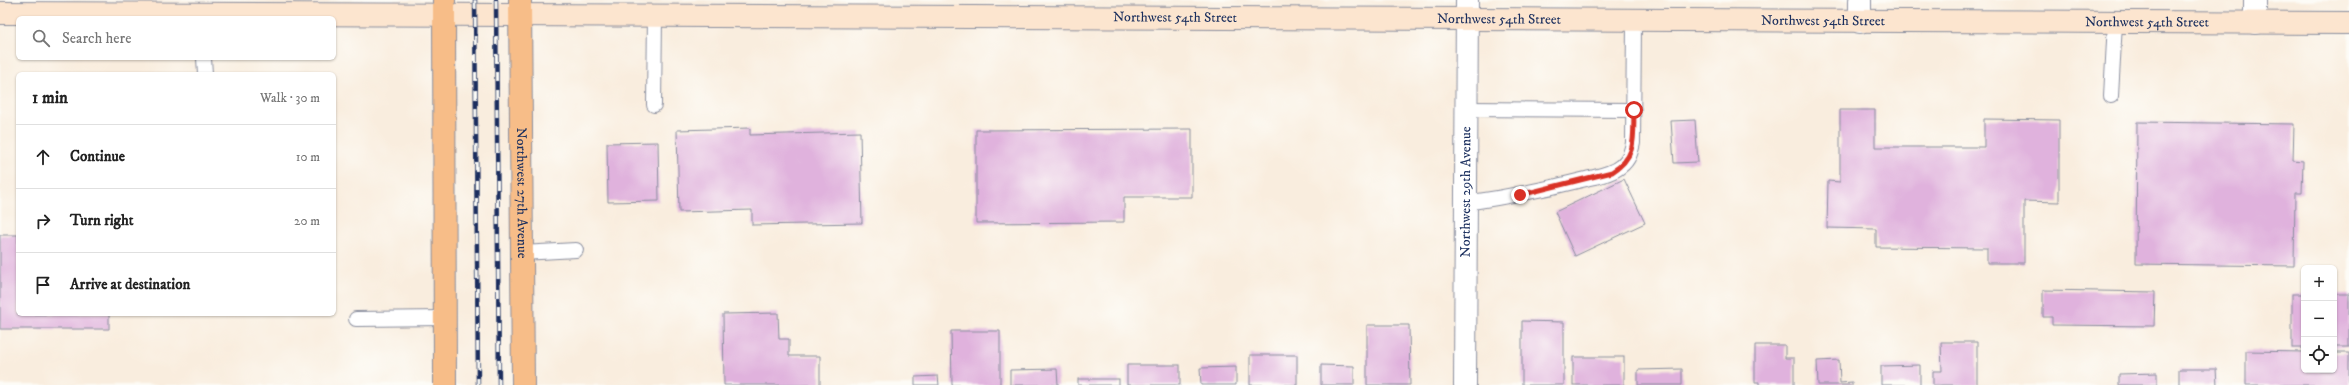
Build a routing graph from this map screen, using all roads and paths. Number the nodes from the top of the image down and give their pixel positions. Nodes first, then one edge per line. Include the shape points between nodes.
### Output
1 (1860, 0) edge
2 (2255, 0) edge
3 (107, 7) edge
4 (444, 7) edge
5 (520, 7) edge
6 (1466, 10) edge
7 (0, 13) edge
8 (204, 15) edge
9 (655, 15) junction
10 (1634, 21) junction
11 (1860, 22) junction
12 (2115, 23) junction
13 (2255, 23) junction
14 (2349, 23) edge
15 (204, 60) edge
16 (205, 72) edge
17 (2111, 96) dead end
18 (654, 105) dead end
19 (1466, 109) junction
20 (1634, 110) junction
21 (1466, 204) junction
22 (576, 250) dead end
23 (522, 253) junction
24 (445, 318) junction
25 (356, 319) dead end
26 (445, 385) edge
27 (523, 385) edge
28 (1465, 385) edge

1 - 11 street
2 - 13 street
3 - 7 main road, Northwest 54th Street
3 - 8 main road, Northwest 54th Street
4 - 5 main road, Northwest 54th Street
4 - 8 main road, Northwest 54th Street
4 - 24 main road
5 - 9 main road, Northwest 54th Street
5 - 23 main road, Northwest 27th Avenue
6 - 9 main road, Northwest 54th Street
6 - 10 main road, Northwest 54th Street
6 - 19 street, Northwest 29th Avenue
9 - 18 lane
10 - 11 main road, Northwest 54th Street
10 - 20 lane
11 - 12 main road, Northwest 54th Street
12 - 13 main road, Northwest 54th Street
12 - 17 lane
13 - 14 main road, Northwest 54th Street
15 - 16 lane
19 - 20 lane
19 - 21 street, Northwest 29th Avenue
20 - 21 lane via 1630,156 1612,172 1520,195
21 - 28 street, Northwest 29th Avenue
22 - 23 lane
23 - 27 main road, Northwest 27th Avenue
24 - 25 lane
24 - 26 main road

